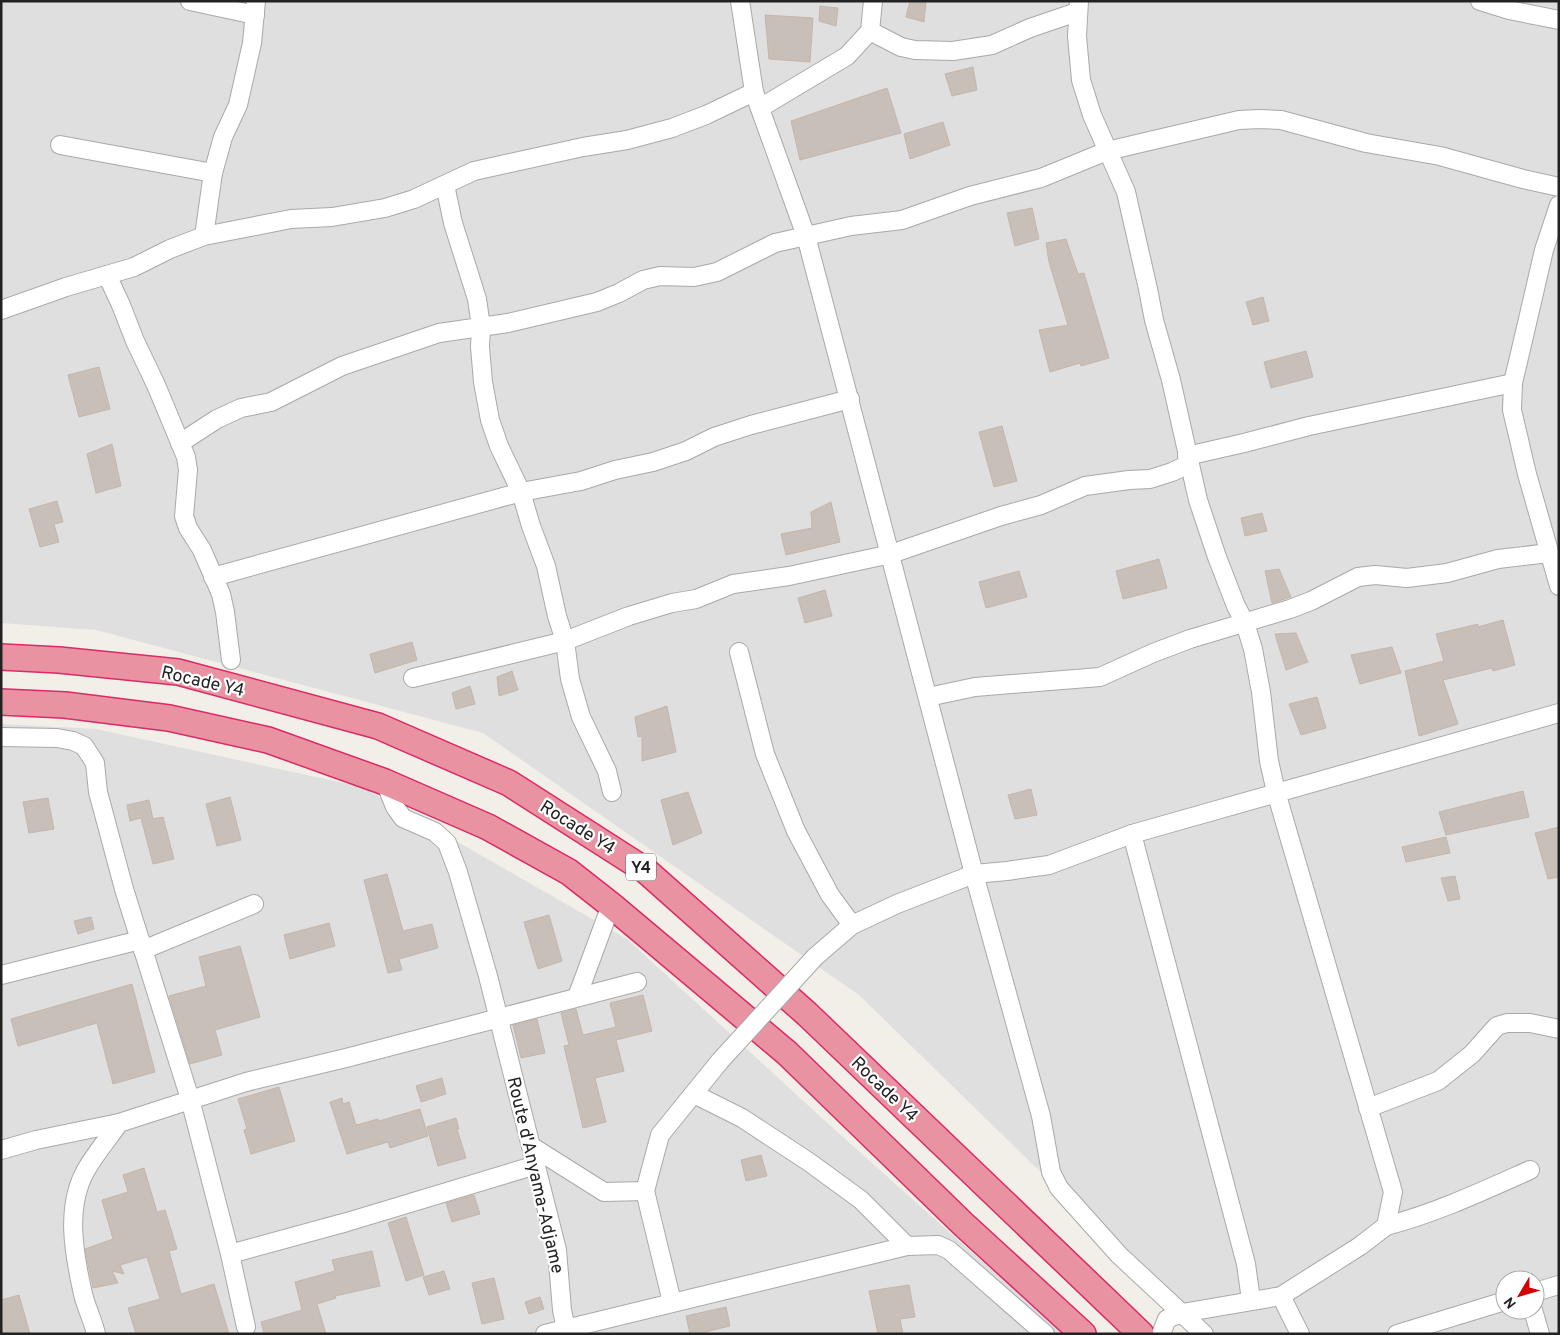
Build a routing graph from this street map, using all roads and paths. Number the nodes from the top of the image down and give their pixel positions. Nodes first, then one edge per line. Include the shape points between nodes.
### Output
1 (190, 1) edge
2 (740, 1) edge
3 (874, 1) edge
4 (1480, 1) edge
5 (1078, 7) edge
6 (255, 8) edge
7 (1559, 20) edge
8 (870, 30) junction
9 (757, 100) junction
10 (60, 145) dead end
11 (1107, 151) junction
12 (213, 173) junction
13 (445, 185) junction
14 (1559, 187) edge
15 (1559, 205) edge
16 (204, 236) junction
17 (806, 236) junction
18 (107, 275) junction
19 (1, 310) edge
20 (481, 327) junction
21 (1513, 383) junction
22 (850, 399) junction
23 (180, 443) junction
24 (1188, 460) junction
25 (521, 492) junction
26 (1549, 553) junction
27 (891, 554) junction
28 (214, 577) junction
29 (1559, 586) edge
30 (1245, 623) junction
31 (565, 641) junction
32 (739, 652) dead end
33 (1, 657) edge
34 (231, 660) dead end
35 (412, 678) dead end
36 (928, 697) junction
37 (1, 702) edge
38 (1559, 713) edge
39 (1, 736) edge
40 (385, 782) junction
41 (612, 792) dead end
42 (1276, 792) junction
43 (1132, 834) junction
44 (974, 874) junction
45 (254, 904) dead end
46 (611, 905) junction
47 (852, 925) junction
48 (141, 945) junction
49 (1, 975) edge
50 (637, 982) dead end
51 (576, 997) junction
52 (499, 1017) junction
53 (1559, 1030) edge
54 (694, 1094) junction
55 (190, 1099) junction
56 (1368, 1108) junction
57 (119, 1123) junction
58 (531, 1146) junction
59 (1, 1150) edge
60 (536, 1165) junction
61 (1530, 1170) dead end
62 (645, 1191) junction
63 (1386, 1226) junction
64 (907, 1246) junction
65 (230, 1254) junction
66 (1559, 1285) edge
67 (1545, 1289) edge
68 (1281, 1296) junction
69 (1251, 1300) junction
70 (672, 1302) junction
71 (1495, 1304) edge
72 (1182, 1313) junction
73 (1536, 1320) edge
74 (246, 1327) dead end
75 (566, 1331) edge
76 (96, 1334) edge
77 (545, 1334) edge
78 (1045, 1334) edge
79 (1083, 1334) edge
80 (1141, 1334) edge
81 (1160, 1334) edge
82 (1204, 1334) edge
83 (1300, 1334) edge
84 (1397, 1334) edge
85 (1540, 1334) edge

1 - 6 street
2 - 9 street
3 - 8 street
4 - 7 street
5 - 8 street via 992,45 952,51 901,47
5 - 11 street via 1076,36 1081,80
6 - 12 street via 252,43 238,105 223,137
8 - 9 street via 847,56
9 - 13 street via 628,140 474,171
9 - 17 street
10 - 12 street
11 - 14 street via 1223,123 1260,118 1280,120 1366,144 1440,156
11 - 17 street via 1040,178 970,196 902,220
11 - 24 street via 1126,192
12 - 16 street
13 - 16 street via 385,208 332,217 291,219
13 - 20 street via 453,223 477,299
15 - 21 street via 1544,250
16 - 18 street via 134,267
17 - 20 street via 776,243 717,272 694,277 660,276 598,302
17 - 22 street
18 - 19 street
18 - 23 street
20 - 23 street via 439,333 342,366 271,402 241,408 216,419
20 - 25 street via 483,382 490,420
21 - 24 street via 1309,426
21 - 26 street via 1512,410
22 - 25 street via 751,425 653,462 581,481
22 - 27 street
23 - 28 street via 188,470 184,516
24 - 27 street via 1172,472 1150,480 1085,486 1041,505
24 - 30 street via 1217,557
25 - 28 street
25 - 31 street via 546,566
26 - 29 street
26 - 30 street via 1498,559 1447,573 1407,578 1358,577 1311,601
27 - 31 street via 789,576 732,584 696,599 629,616
27 - 36 street
28 - 34 street via 226,612
30 - 36 street via 1190,639 1100,677 975,687
30 - 42 street via 1253,648
31 - 35 street
31 - 41 street via 570,679 581,717 607,771
32 - 47 street via 765,754 796,831 830,895
33 - 80 highway, Rocade Y4 / Y4 via 178,672 378,726 509,783 645,870 807,1014
36 - 44 street
37 - 40 highway via 65,705 169,718 268,740
38 - 42 street
39 - 48 street via 73,741 84,746 90,754
40 - 46 highway via 488,827 569,872
40 - 52 street, Route d'Anyama-Adjame via 403,818 435,832 447,843
42 - 43 street
42 - 56 street
43 - 44 street via 1049,865
43 - 69 street via 1246,1264
44 - 47 street
44 - 72 street via 1041,1116 1051,1172 1060,1188 1120,1255
45 - 48 street
46 - 51 street
46 - 79 highway via 787,1054 963,1224
47 - 54 street, bridge via 815,957
48 - 49 street
48 - 55 street
50 - 51 street
51 - 52 street
52 - 55 street
52 - 58 street, Route d'Anyama-Adjame
53 - 56 street via 1530,1023 1497,1026 1472,1054 1438,1081
54 - 62 street via 660,1135
54 - 64 street via 742,1118 809,1162 861,1200
55 - 57 street
55 - 65 street
56 - 63 street via 1393,1192
57 - 59 street
57 - 76 street via 85,1171 76,1196 73,1220 83,1295
58 - 60 street, Route d'Anyama-Adjame
58 - 62 street via 604,1192
60 - 65 street
60 - 75 street, Route d'Anyama-Adjame via 557,1250
61 - 63 street via 1446,1208
62 - 70 street
63 - 68 street
64 - 70 street
64 - 78 street via 938,1245 949,1250
65 - 74 street
66 - 67 street
68 - 69 street
68 - 83 street
69 - 72 street
70 - 75 street
71 - 84 street
72 - 81 street via 1167,1319
72 - 82 street
73 - 85 street
75 - 77 street

